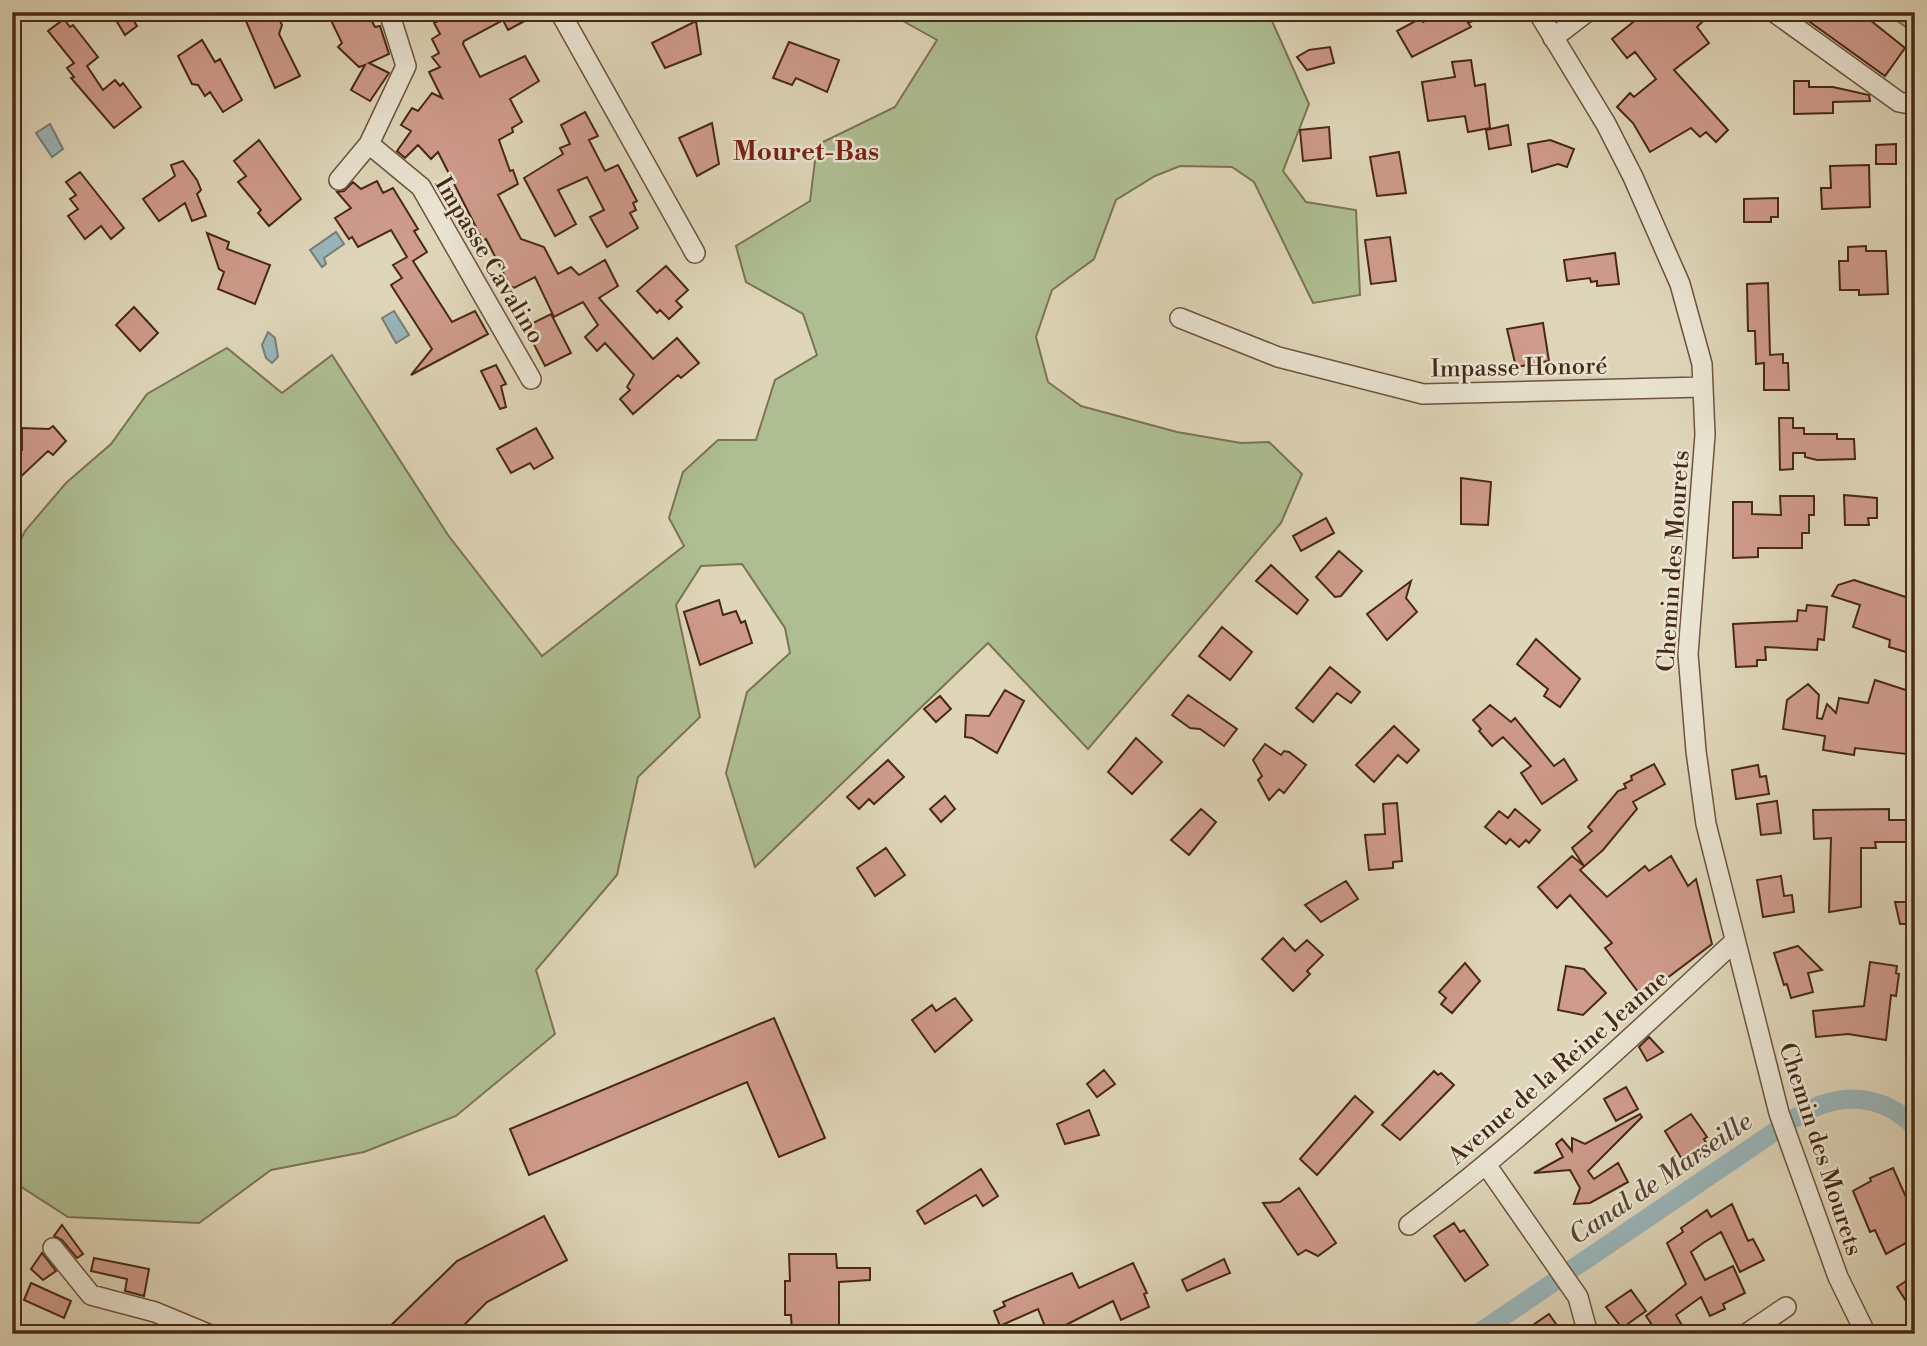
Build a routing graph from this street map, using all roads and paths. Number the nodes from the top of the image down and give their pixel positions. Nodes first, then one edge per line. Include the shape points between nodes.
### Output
1 (389, 12) edge
2 (560, 12) edge
3 (1538, 12) edge
4 (1587, 12) edge
5 (1774, 12) edge
6 (1553, 38) junction
7 (1915, 105) edge
8 (369, 144) junction
9 (339, 180) dead end
10 (695, 253) dead end
11 (1180, 317) dead end
12 (531, 379) dead end
13 (1702, 387) junction
14 (1735, 941) junction
15 (1487, 1166) junction
16 (1409, 1224) dead end
17 (53, 1248) dead end
18 (1786, 1307) dead end
19 (208, 1334) edge
20 (1588, 1334) edge
21 (1746, 1334) edge
22 (1866, 1334) edge

1 - 8 street via 406,66
2 - 10 street
3 - 6 street, Chemin des Mourets
4 - 6 street
5 - 7 street via 1899,102
6 - 13 street, Chemin des Mourets via 1606,124 1675,272 1702,364
8 - 9 street
8 - 12 street, Impasse Cavalino via 421,187
11 - 13 street, Impasse Honoré via 1278,357 1423,394
13 - 14 street, Chemin des Mourets via 1705,435 1688,654 1690,695 1706,824
14 - 15 street, Avenue de la Reine Jeanne via 1579,1088
14 - 22 street, Chemin des Mourets via 1779,1113 1838,1277
15 - 16 street, Avenue de la Reine Jeanne
15 - 20 street via 1578,1297
17 - 19 street via 91,1295 155,1312
18 - 21 street

